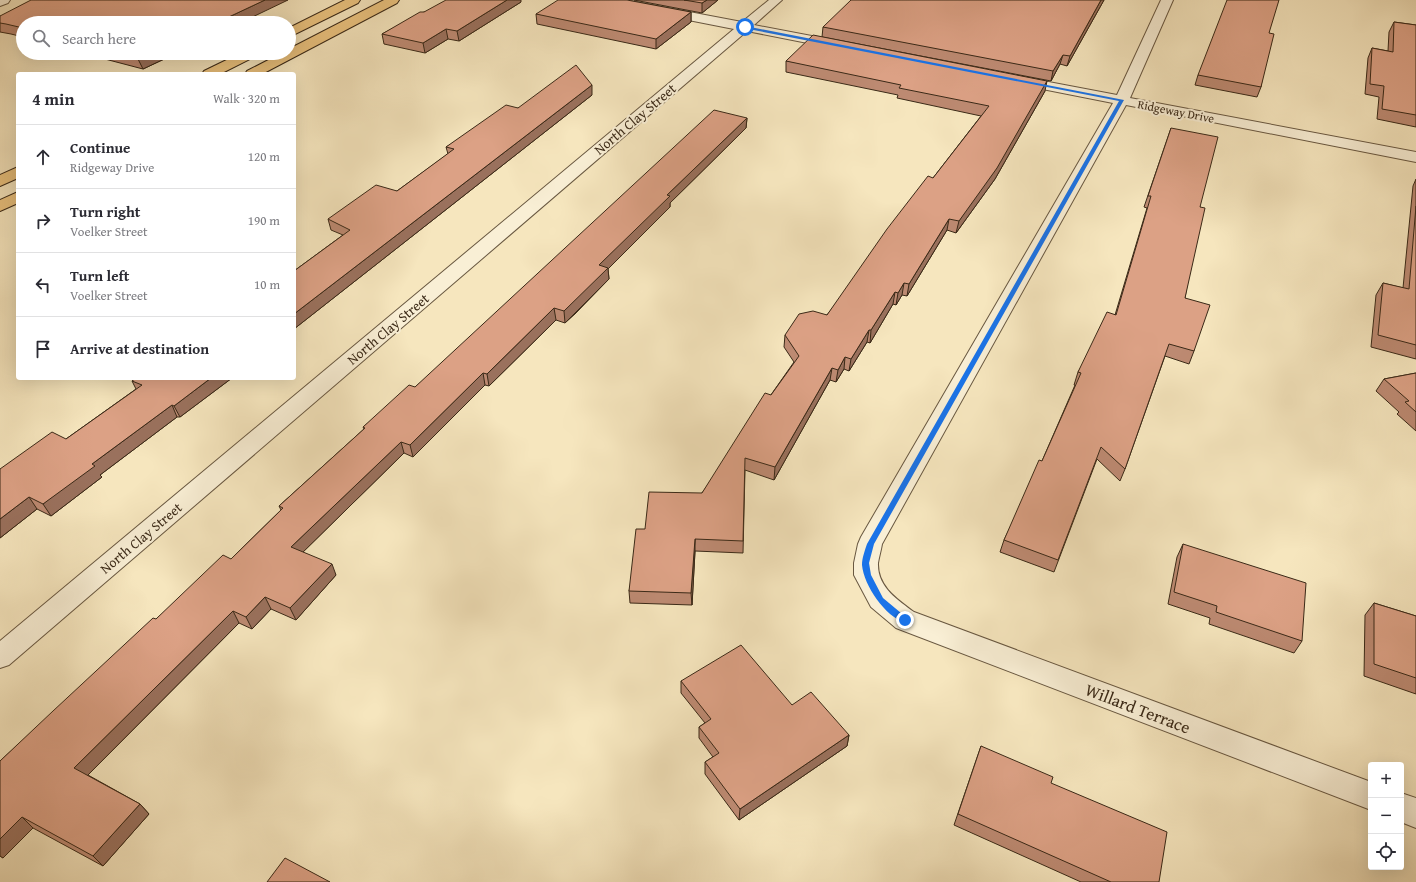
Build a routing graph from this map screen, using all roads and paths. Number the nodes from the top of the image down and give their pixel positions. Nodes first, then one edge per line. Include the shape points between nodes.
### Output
1 (4, 0) edge
2 (354, 0) edge
3 (393, 0) edge
4 (607, 0) edge
5 (776, 0) edge
6 (1168, 0) edge
7 (0, 2) edge
8 (745, 27) junction
9 (296, 29) edge
10 (853, 48) edge
11 (296, 51) edge
12 (236, 60) edge
13 (279, 60) edge
14 (213, 72) edge
15 (256, 72) edge
16 (1007, 78) edge
17 (1122, 100) junction
18 (1416, 157) edge
19 (16, 173) edge
20 (0, 181) edge
21 (16, 197) edge
22 (0, 206) edge
23 (0, 657) edge
24 (1368, 795) edge
25 (1404, 808) edge
26 (1416, 813) edge

1 - 7 street
2 - 9 main road
3 - 11 main road
4 - 8 street
5 - 8 street, North Clay Street
6 - 17 street, Willard Terrace
8 - 10 street
8 - 23 street, North Clay Street
12 - 14 main road
13 - 15 main road
16 - 17 street, Ridgeway Drive
17 - 18 street, Ridgeway Drive
17 - 24 street, Willard Terrace via 870,544 866,563 867,575 880,600 905,620
19 - 20 main road
21 - 22 main road
25 - 26 street

